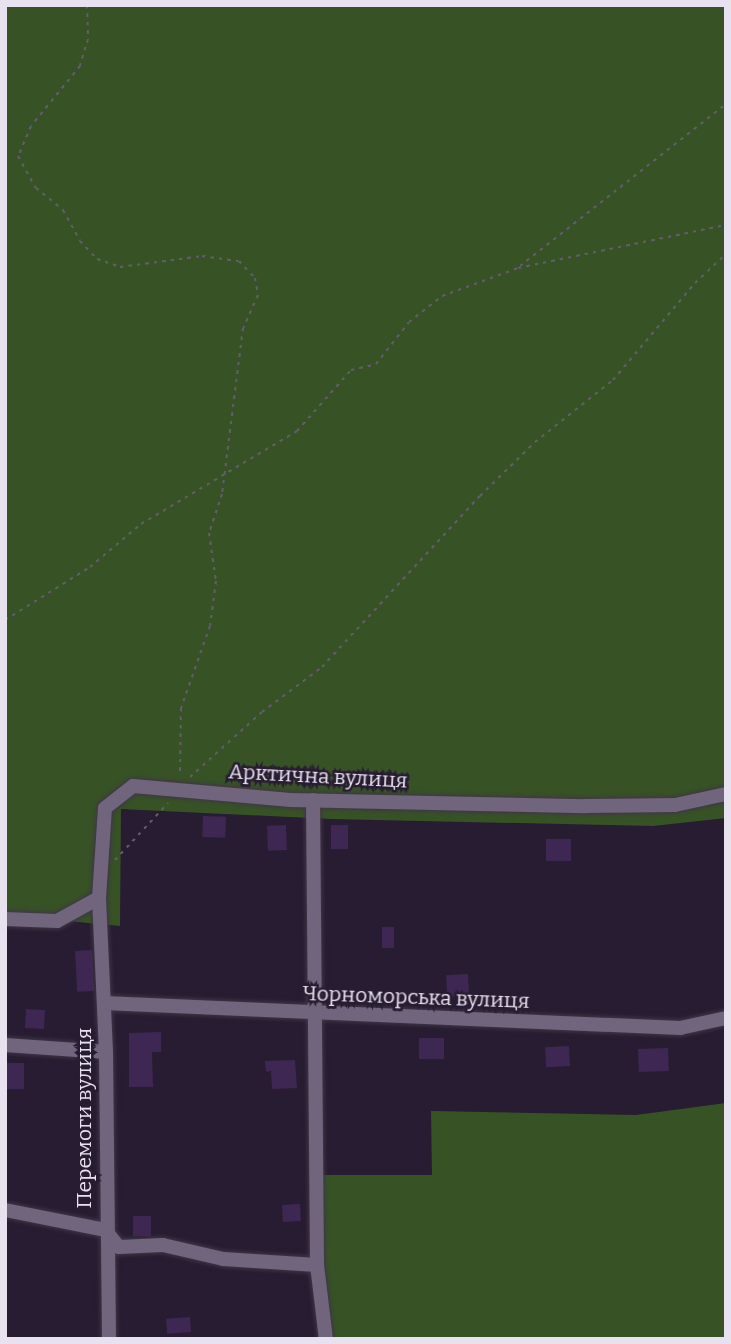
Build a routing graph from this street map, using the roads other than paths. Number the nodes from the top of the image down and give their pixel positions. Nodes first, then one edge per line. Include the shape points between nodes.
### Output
1 (726, 794) edge
2 (313, 800) junction
3 (99, 898) junction
4 (5, 919) edge
5 (104, 1003) junction
6 (317, 1014) junction
7 (726, 1018) edge
8 (5, 1045) edge
9 (106, 1052) junction
10 (5, 1210) edge
11 (105, 1230) junction
12 (317, 1265) junction
13 (110, 1339) edge
14 (326, 1339) edge

1 - 2 lane, Арктична вулиця via 675,805
2 - 3 lane, Арктична вулиця via 133,786 105,808
2 - 6 lane
3 - 4 lane via 57,921
3 - 5 lane, Перемоги вулиця
5 - 6 lane, Чорноморська вулиця
5 - 9 lane, Перемоги вулиця
6 - 7 lane, Чорноморська вулиця via 680,1028
6 - 12 lane
8 - 9 lane
9 - 11 lane, Перемоги вулиця
10 - 11 lane
11 - 12 lane via 119,1247 163,1245 223,1259
11 - 13 lane, Перемоги вулиця
12 - 14 lane

